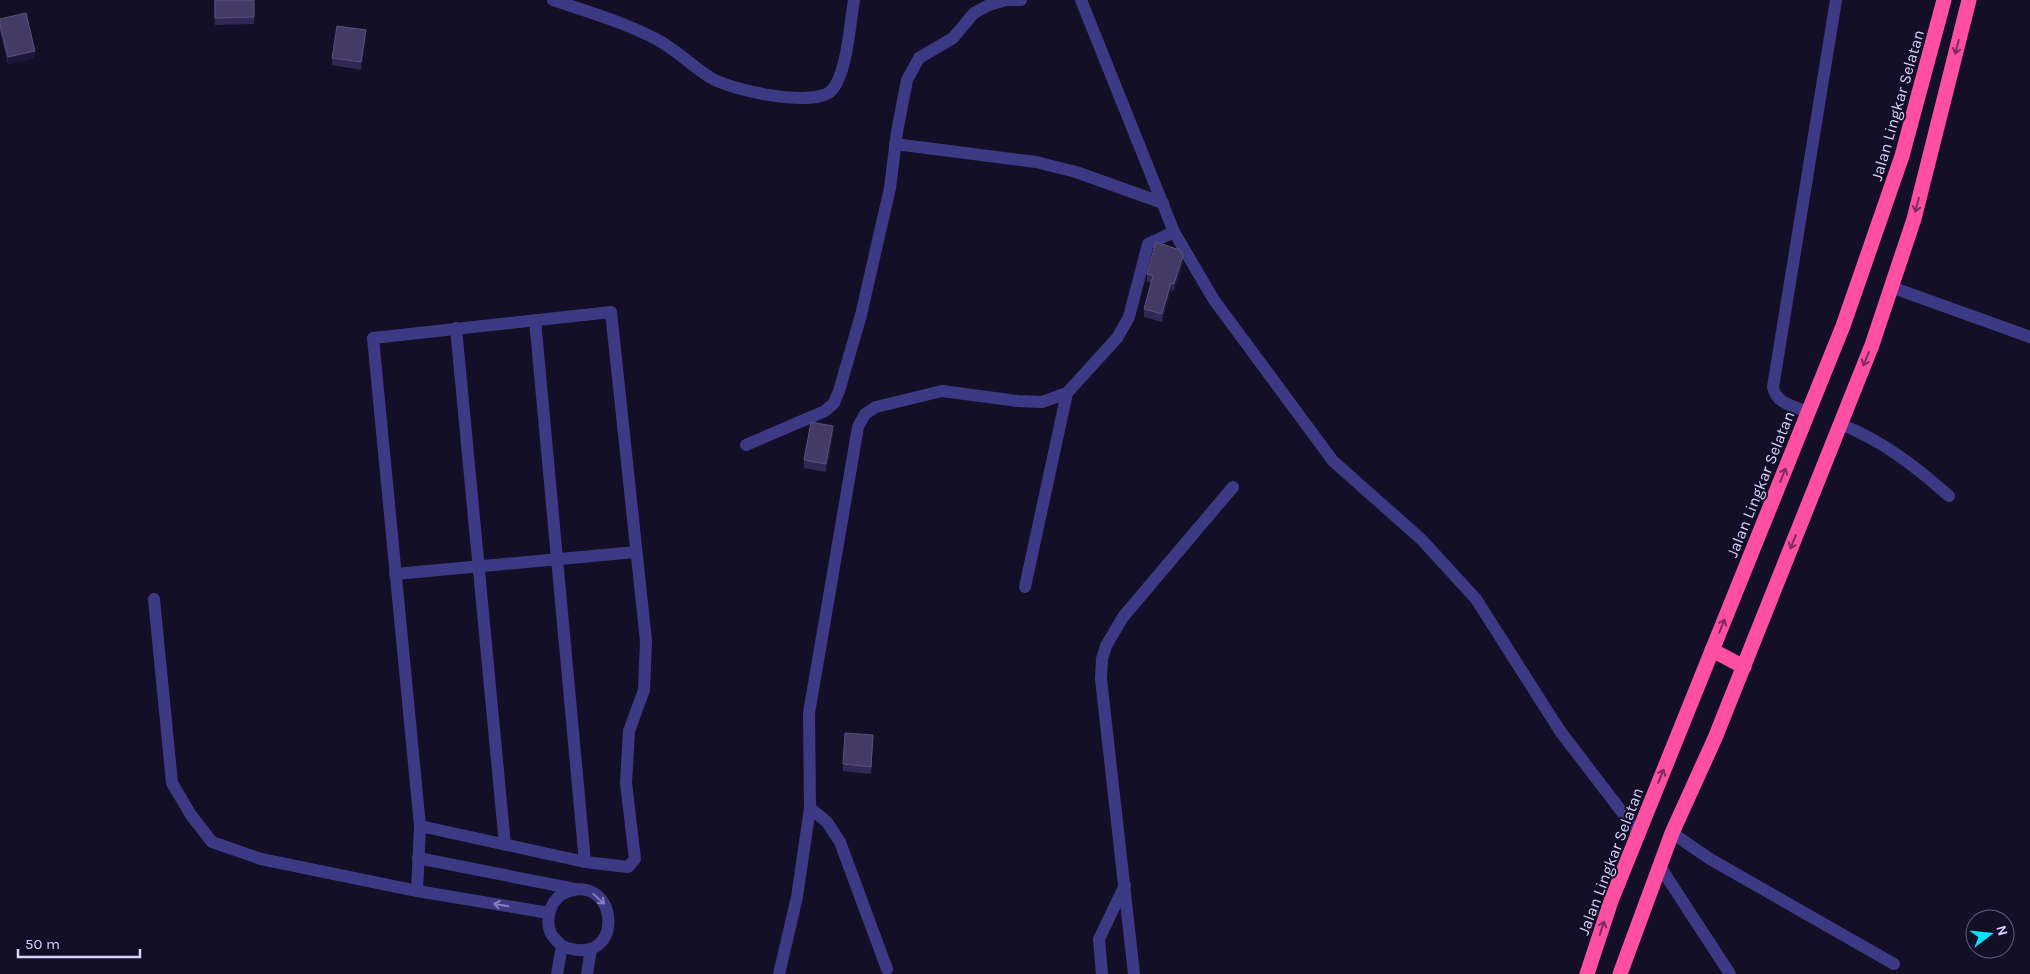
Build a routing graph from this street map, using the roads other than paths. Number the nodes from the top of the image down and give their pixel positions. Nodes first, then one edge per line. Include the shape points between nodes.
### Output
1 (553, 0) edge
2 (854, 0) edge
3 (1023, 0) edge
4 (1034, 0) edge
5 (1836, 0) edge
6 (1944, 0) edge
7 (1969, 0) edge
8 (1085, 4) edge
9 (895, 144) junction
10 (1164, 203) junction
11 (1174, 232) junction
12 (1891, 287) junction
13 (535, 320) junction
14 (456, 328) junction
15 (2030, 337) edge
16 (1067, 393) junction
17 (1808, 412) junction
18 (1840, 424) junction
19 (746, 445) dead end
20 (1233, 487) dead end
21 (1949, 496) dead end
22 (636, 552) junction
23 (558, 559) junction
24 (478, 567) junction
25 (395, 574) junction
26 (1025, 587) dead end
27 (154, 598) dead end
28 (1712, 650) junction
29 (1744, 667) junction
30 (810, 808) junction
31 (420, 826) junction
32 (1638, 833) junction
33 (1672, 833) junction
34 (505, 845) junction
35 (418, 858) junction
36 (585, 862) junction
37 (1660, 865) junction
38 (1125, 885) junction
39 (577, 889) junction
40 (417, 891) junction
41 (549, 912) junction
42 (562, 946) junction
43 (591, 949) junction
44 (1894, 964) dead end
45 (887, 969) dead end
46 (557, 974) edge
47 (587, 974) edge
48 (779, 974) edge
49 (1102, 974) edge
50 (1134, 974) edge
51 (1587, 974) edge
52 (1620, 974) edge
53 (1730, 974) edge

1 - 2 street via 652,36 728,86 788,97 813,98 822,97 838,81
3 - 4 street
3 - 9 street via 1006,0 974,13 952,38 920,58 907,80
5 - 17 street via 1774,387 1779,400
6 - 17 highway, Jalan Lingkar Selatan via 1902,156 1843,326
7 -> 12 highway via 1914,219
8 - 10 street
9 - 10 street via 1036,162 1076,172
9 - 19 street via 890,188 872,274 834,403 824,411
10 - 11 street
11 - 16 street via 1148,244 1129,317 1117,338
11 - 32 street via 1214,300 1333,461 1422,539 1476,599 1560,732
12 - 15 street
12 -> 18 highway
13 - 14 street
13 - 22 street via 611,312
13 - 23 street
14 - 24 street
14 - 25 street via 373,338
16 - 26 street
16 - 30 street via 1042,402 942,391 876,406 865,414 858,427 810,713
28 -> 17 highway, Jalan Lingkar Selatan
18 - 21 street via 1887,447
18 -> 29 highway
20 - 38 street via 1123,617 1102,659 1101,679
22 - 23 street
22 - 36 street via 646,641 644,690 629,731 626,783 635,859 628,867
23 - 24 street
23 - 36 street
24 - 25 street
24 - 34 street
25 - 31 street
27 - 40 street via 172,784 212,842 261,859
28 - 29 highway
32 -> 28 highway, Jalan Lingkar Selatan
29 - 33 highway
30 - 45 street via 827,822 840,842
30 - 48 street via 798,897
31 - 34 street
31 - 35 street
51 -> 32 highway, Jalan Lingkar Selatan
33 - 37 highway
33 - 44 street via 1710,859
34 - 36 street
35 - 39 street
35 - 40 street
37 - 52 highway
37 - 53 street
38 - 49 street via 1099,939
38 - 50 street
39 - 41 street via 565,892
39 -> 43 street via 594,893 606,905 610,922 605,938
41 -> 40 street
41 - 42 street via 550,931
42 - 43 street via 576,952
42 - 46 street
43 - 47 street

